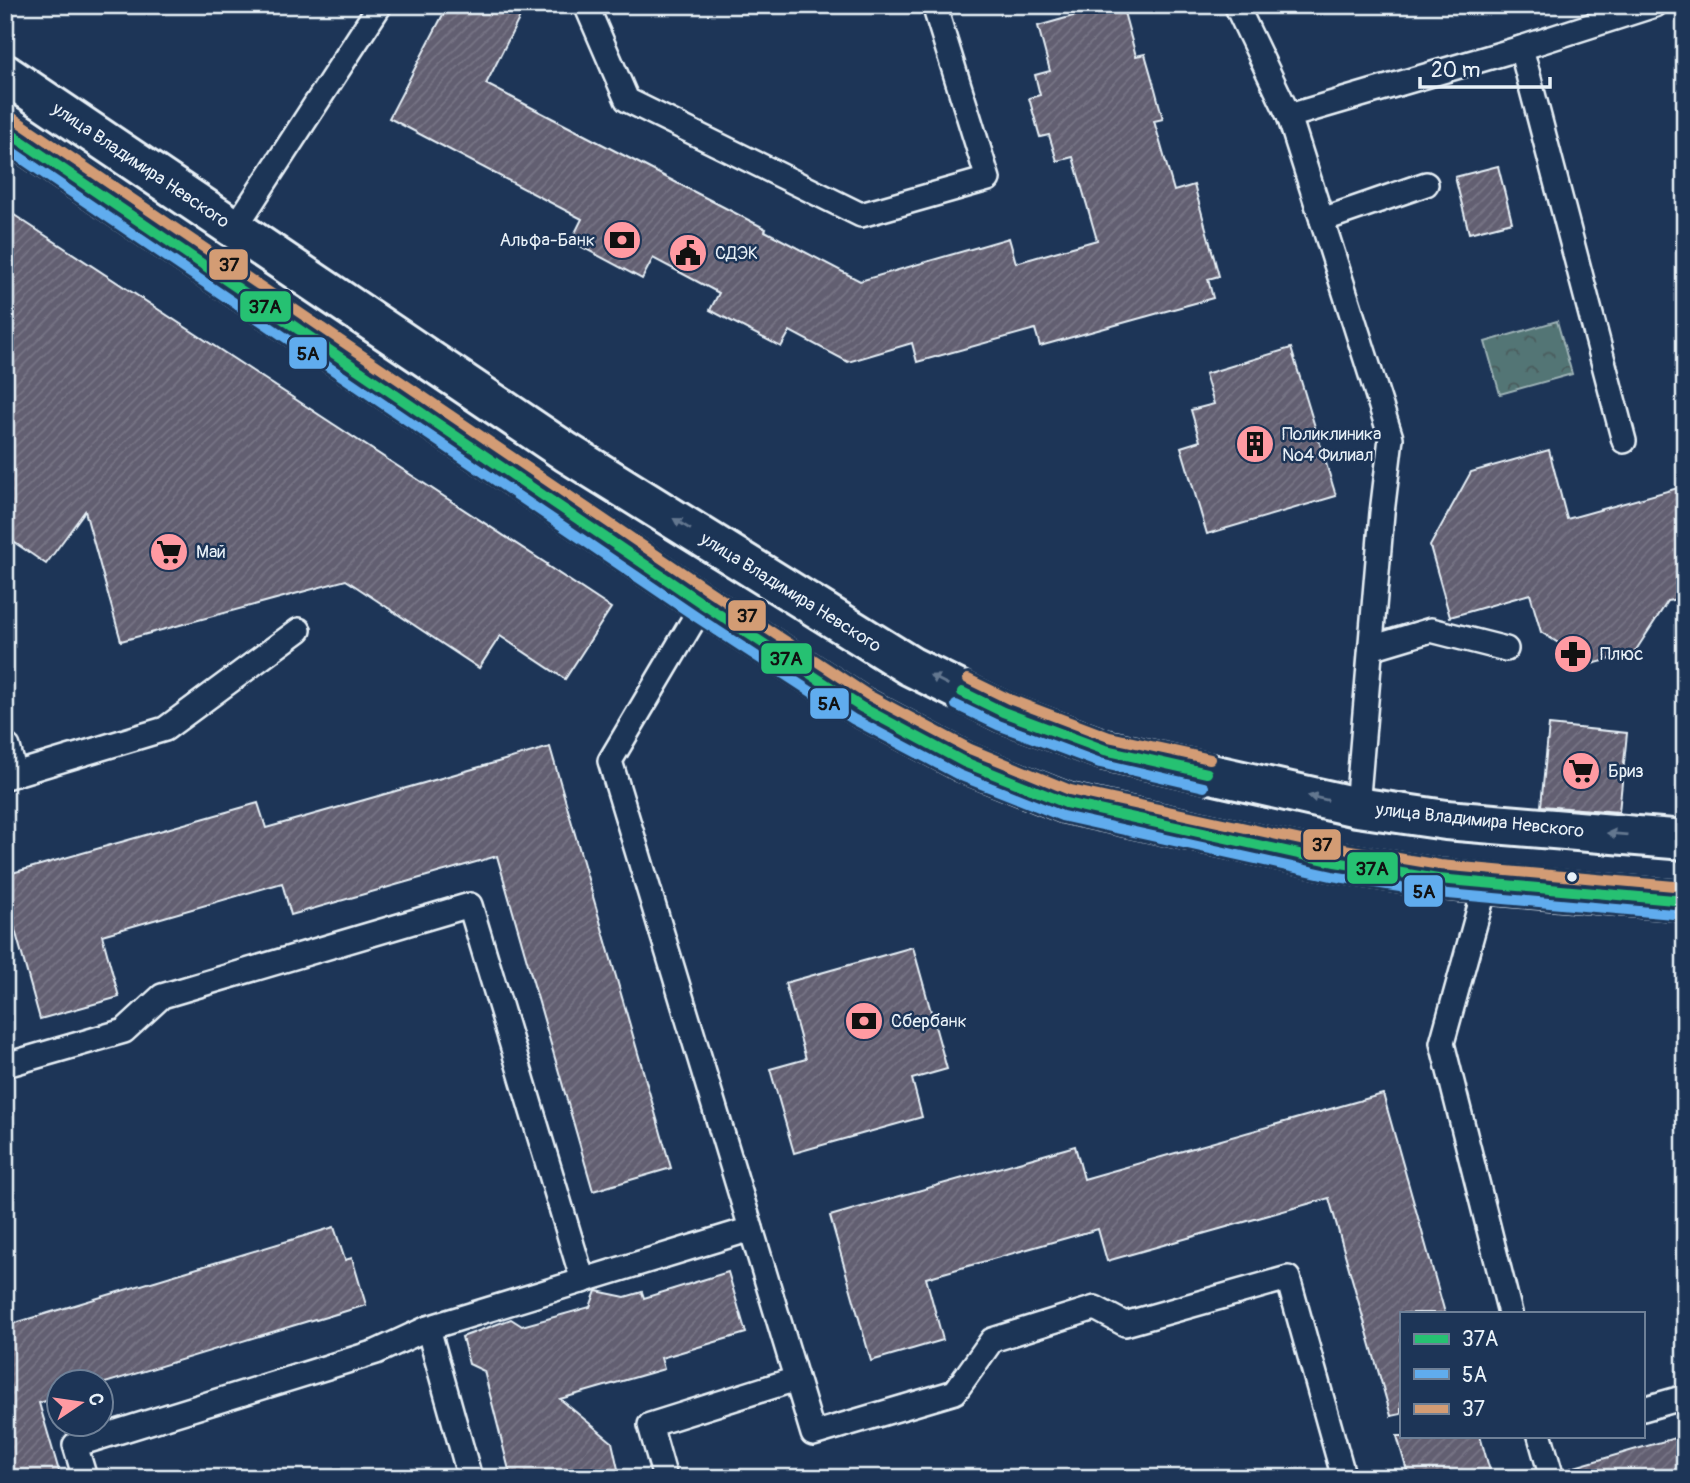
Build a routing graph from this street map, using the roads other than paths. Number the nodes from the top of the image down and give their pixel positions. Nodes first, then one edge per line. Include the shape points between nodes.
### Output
1 (380, 5) edge
2 (586, 5) edge
3 (934, 5) edge
4 (1236, 5) edge
5 (1654, 5) edge
6 (1521, 48) junction
7 (5, 74) edge
8 (1289, 116) junction
9 (5, 130) edge
10 (1426, 184) dead end
11 (1322, 220) junction
12 (235, 228) junction
13 (1625, 441) dead end
14 (703, 604) junction
15 (299, 630) dead end
16 (1371, 648) junction
17 (1506, 649) dead end
18 (8, 747) dead end
19 (10, 776) edge
20 (1357, 807) junction
21 (1685, 840) edge
22 (1486, 884) junction
23 (1685, 901) edge
24 (6, 1064) edge
25 (751, 1229) junction
26 (583, 1281) junction
27 (1510, 1312) edge
28 (428, 1328) junction
29 (796, 1379) junction
30 (1685, 1397) edge
31 (1644, 1409) edge
32 (1545, 1438) edge
33 (85, 1478) edge
34 (470, 1478) edge
35 (665, 1478) edge
36 (1344, 1478) edge
37 (1552, 1478) edge

1 - 12 lane
2 - 3 lane via 627,100 861,215 988,179
4 - 8 lane
5 - 6 lane
6 - 8 lane
6 - 13 lane
7 - 12 street, улица Владимира Невского
8 - 11 lane
9 - 14 street
10 - 11 lane
11 - 16 lane via 1391,438
20 -> 12 street, улица Владимира Невского via 1105,750 1003,712 910,666 566,452
14 - 22 street via 861,707 964,762 1066,803 1335,862
14 - 25 lane via 610,761
15 - 19 lane via 165,729
16 - 17 lane via 1432,630
16 - 20 lane
18 - 19 lane
21 -> 20 street, улица Владимира Невского via 1446,820
22 - 23 street
22 - 27 lane via 1442,1043
24 - 26 lane via 124,1031 163,996 470,905
25 - 26 lane
25 - 29 lane
26 - 28 lane
28 - 33 lane via 376,1352 75,1446
28 - 34 lane
29 - 35 lane via 650,1425
29 - 36 lane via 813,1434 955,1392 992,1340 1095,1308 1125,1324 1288,1278
30 - 31 lane
32 - 37 lane

